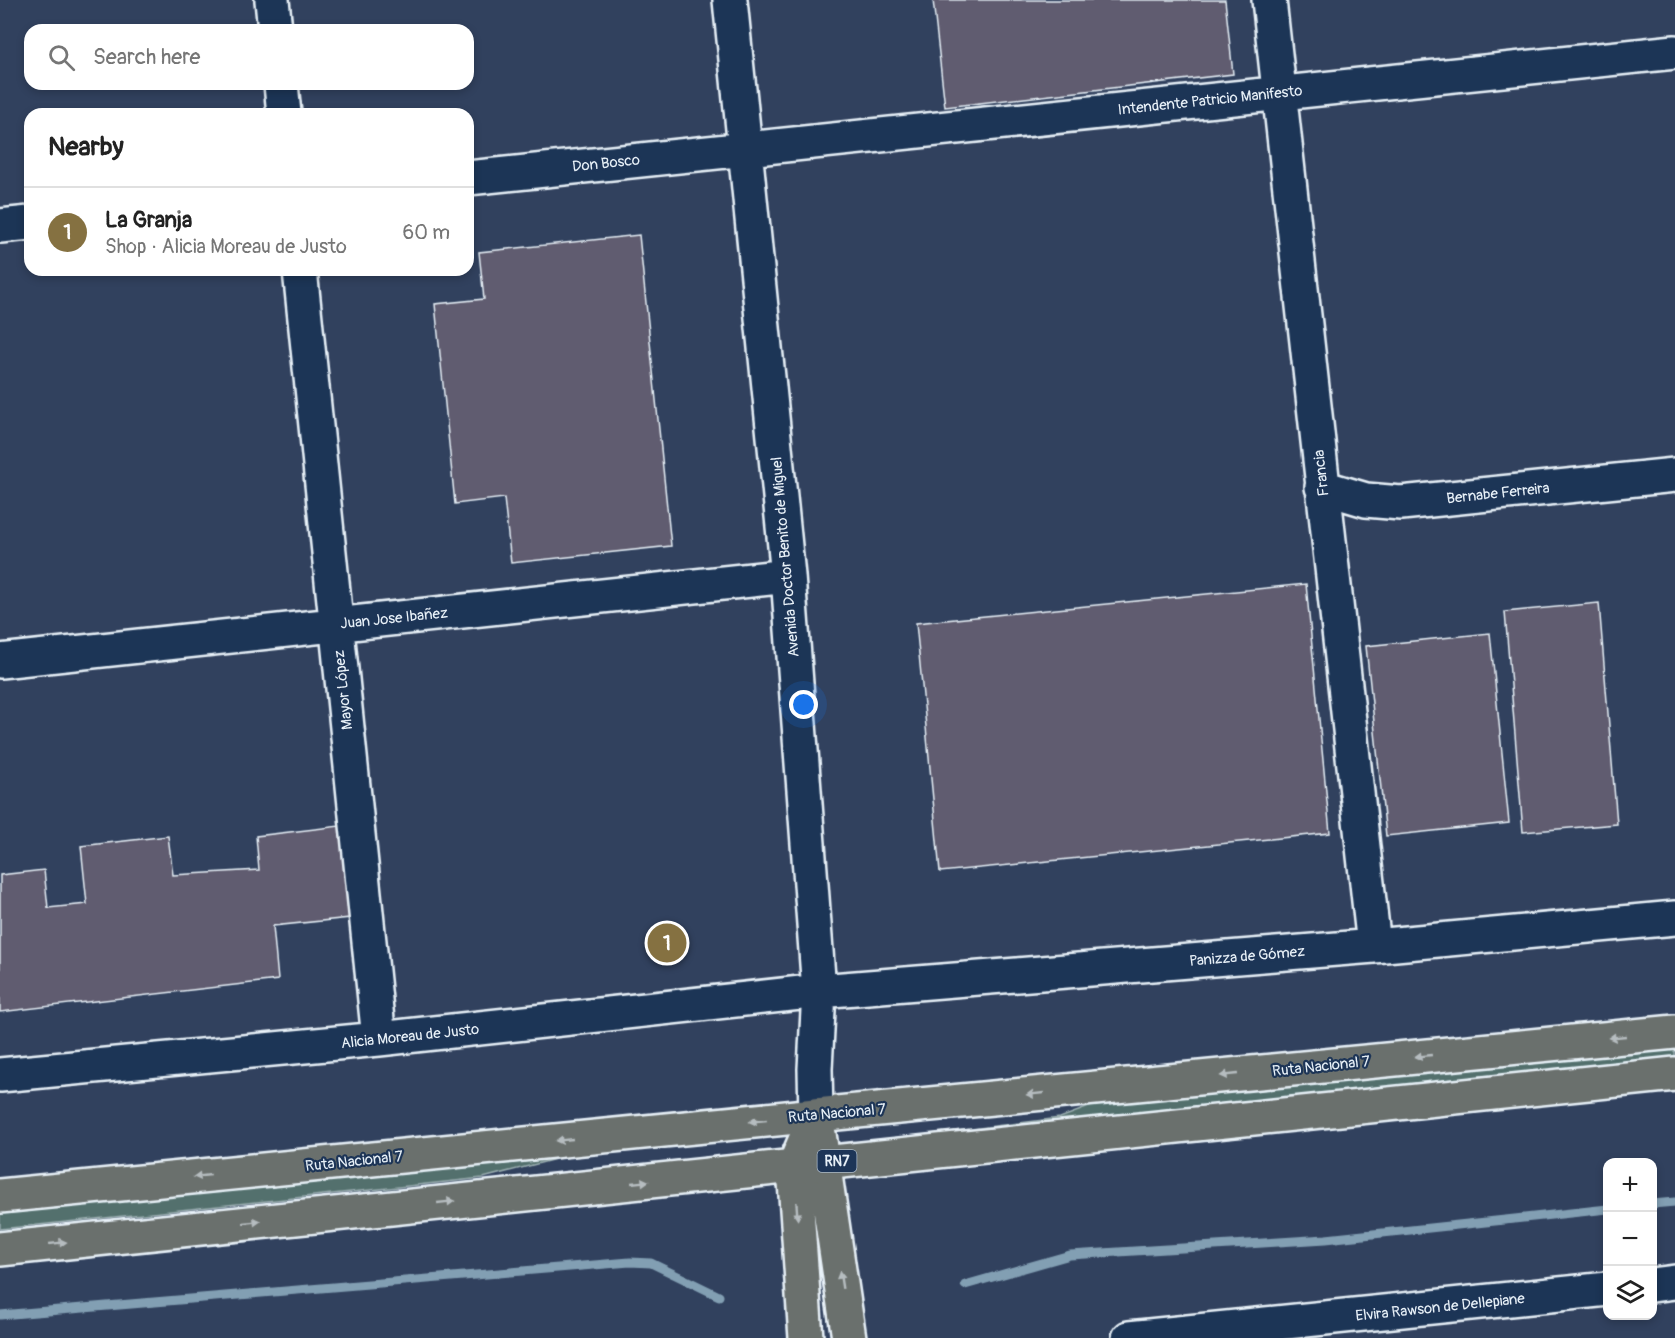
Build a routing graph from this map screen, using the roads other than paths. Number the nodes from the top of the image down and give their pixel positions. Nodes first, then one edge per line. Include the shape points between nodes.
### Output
1 (272, 0) edge
2 (730, 0) edge
3 (1269, 0) edge
4 (274, 24) edge
5 (1675, 52) edge
6 (281, 90) edge
7 (1279, 93) junction
8 (283, 108) edge
9 (745, 149) junction
10 (474, 177) edge
11 (24, 224) edge
12 (0, 226) edge
13 (301, 276) edge
14 (1675, 475) edge
15 (1322, 487) junction
16 (788, 576) junction
17 (336, 625) junction
18 (0, 661) edge
19 (1675, 918) edge
20 (1374, 946) junction
21 (819, 991) junction
22 (1675, 1032) edge
23 (379, 1039) junction
24 (1675, 1074) edge
25 (0, 1075) edge
26 (816, 1115) junction
27 (808, 1165) junction
28 (0, 1196) edge
29 (0, 1249) edge
30 (1675, 1282) edge
31 (1657, 1284) edge
32 (1603, 1290) edge
33 (1313, 1329) edge
34 (1224, 1333) edge
35 (806, 1338) edge
36 (849, 1338) edge
37 (1129, 1338) edge

1 - 4 street
2 - 9 street, Avenida Doctor Benito de Miguel
3 - 7 street, Francia
5 - 7 street, Intendente Patricio Manifesto
6 - 8 street
7 - 9 street, Intendente Patricio Manifesto
7 - 15 street, Francia
9 - 10 street, Don Bosco
9 - 16 street, Avenida Doctor Benito de Miguel
11 - 12 street
13 - 17 street, Mayor López
14 - 15 street, Bernabe Ferreira via 1401,502 1366,500
15 - 20 street, Francia
16 - 17 street, Juan Jose Ibañez
16 - 21 street, Avenida Doctor Benito de Miguel
17 - 18 street, Juan Jose Ibañez
17 - 23 street, Mayor López
19 - 20 street, Panizza de Gómez
20 - 21 street, Panizza de Gómez
21 - 23 street, Alicia Moreau de Justo
21 - 26 street, Avenida Doctor Benito de Miguel via 814,1069
22 -> 26 main road, Ruta Nacional 7
23 - 25 street, Alicia Moreau de Justo
24 - 27 main road, RN7
26 - 27 main road, Avenida Doctor Benito de Miguel
26 -> 28 main road, Ruta Nacional 7
29 -> 27 main road, RN7
27 -> 35 main road, Avenida Doctor Benito de Miguel
36 -> 27 main road
30 - 31 street
32 - 33 street, Elvira Rawson de Dellepiane
33 - 34 street, Elvira Rawson de Dellepiane
34 - 37 street, Elvira Rawson de Dellepiane

